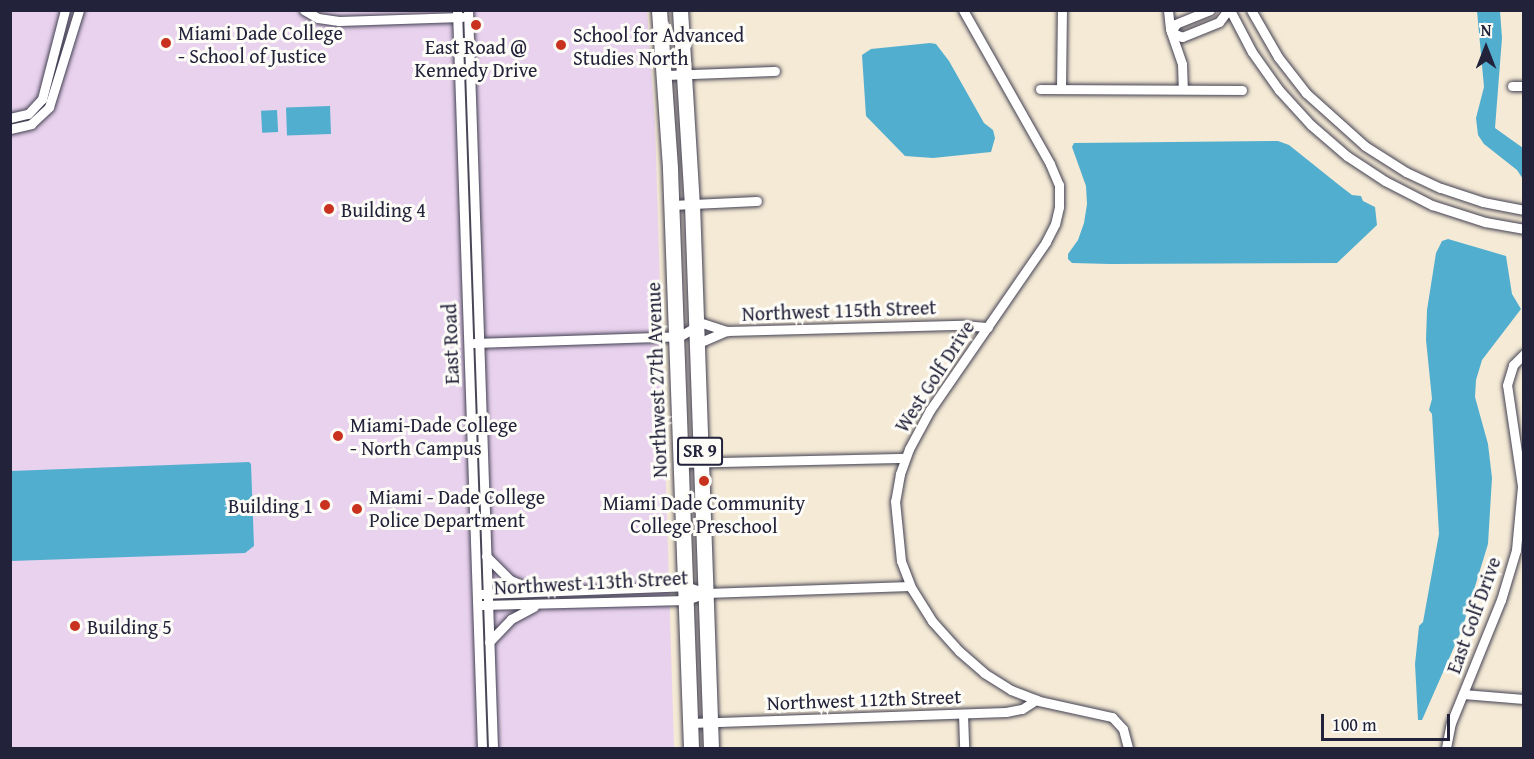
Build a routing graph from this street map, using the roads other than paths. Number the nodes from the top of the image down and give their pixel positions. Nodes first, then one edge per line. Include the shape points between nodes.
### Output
1 (65, 10) edge
2 (79, 10) edge
3 (304, 10) edge
4 (659, 10) edge
5 (680, 10) edge
6 (963, 10) edge
7 (1062, 10) edge
8 (1168, 10) edge
9 (1210, 10) edge
10 (1229, 10) edge
11 (1251, 10) edge
12 (457, 14) edge
13 (468, 14) edge
14 (1185, 21) junction
15 (1171, 32) junction
16 (1191, 33) junction
17 (775, 71) dead end
18 (664, 75) junction
19 (684, 75) junction
20 (1512, 86) dead end
21 (1524, 86) edge
22 (1040, 89) dead end
23 (1061, 89) junction
24 (1183, 89) junction
25 (1242, 90) dead end
26 (10, 118) edge
27 (10, 129) edge
28 (757, 201) dead end
29 (692, 204) junction
30 (671, 205) junction
31 (1524, 210) edge
32 (1524, 229) edge
33 (696, 321) junction
34 (988, 327) junction
35 (727, 332) junction
36 (675, 336) junction
37 (468, 343) junction
38 (479, 343) junction
39 (696, 344) junction
40 (1524, 354) edge
41 (905, 458) junction
42 (701, 462) junction
43 (681, 463) junction
44 (486, 556) junction
45 (910, 586) junction
46 (539, 591) junction
47 (685, 593) junction
48 (706, 593) junction
49 (487, 594) junction
50 (476, 595) junction
51 (477, 605) junction
52 (488, 605) junction
53 (540, 605) junction
54 (489, 642) junction
55 (1463, 694) junction
56 (1524, 699) edge
57 (1036, 700) junction
58 (963, 714) junction
59 (690, 723) junction
60 (710, 723) junction
61 (482, 748) edge
62 (493, 748) edge
63 (691, 748) edge
64 (711, 748) edge
65 (964, 748) edge
66 (1128, 748) edge
67 (1446, 748) edge

1 - 26 street via 42,99 27,114
2 - 27 street via 49,107 31,124
3 - 12 street via 318,18 339,21
4 - 18 main road, Northwest 27th Avenue / SR 9
5 - 19 main road, SR 9
6 - 34 street, West Golf Drive via 1047,159 1060,193 1059,213 1050,236
7 - 23 street
8 - 15 street
9 - 14 street
10 - 16 street via 1220,22
10 - 32 street via 1279,90 1347,156 1432,205
11 - 31 street via 1301,87 1365,146 1441,188
12 - 13 street
12 - 37 street, East Road
13 - 38 street, East Road
14 - 15 street via 1176,24
14 - 16 street
15 - 16 street via 1182,37
15 - 24 street via 1182,64
17 - 19 street
18 - 19 street
18 - 30 main road, Northwest 27th Avenue / SR 9
19 - 29 main road, SR 9
20 - 21 street
22 - 23 street
23 - 24 street
24 - 25 street
28 - 29 street
29 - 30 street
29 - 33 main road, SR 9
30 - 36 main road, Northwest 27th Avenue / SR 9
33 - 35 street, Northwest 115th Street
33 - 36 street via 687,333
33 - 39 main road, SR 9
34 - 35 street, Northwest 115th Street
34 - 41 street, West Golf Drive via 930,410
35 - 39 street, Northwest 115th Street
36 - 38 street
36 - 43 main road, Northwest 27th Avenue / SR 9
37 - 38 street
37 - 50 street, East Road
38 - 44 street, East Road
39 - 42 main road, SR 9
40 - 55 street, East Golf Drive via 1513,365 1507,385 1522,480 1517,543 1501,600
41 - 42 street
41 - 45 street, West Golf Drive via 896,495 896,527 900,561
42 - 43 street
42 - 48 main road, SR 9
43 - 47 main road, Northwest 27th Avenue / SR 9
44 - 46 street via 510,580
44 - 49 street, East Road
45 - 48 street, Northwest 113th Street
45 - 57 street, West Golf Drive via 932,621 965,656 997,682
46 - 47 street, Northwest 113th Street
46 - 49 street, Northwest 113th Street
47 - 48 street, Northwest 113th Street
47 - 53 street, Northwest 113th Street
47 - 59 main road, Northwest 27th Avenue / SR 9
48 - 60 main road, SR 9
49 - 50 street, Northwest 113th Street
49 - 52 street, East Road
50 - 51 street, East Road
51 - 52 street, Northwest 113th Street
51 - 61 street, East Road
52 - 53 street, Northwest 113th Street
52 - 54 street, East Road
53 - 54 street via 516,615
54 - 62 street, East Road
55 - 56 street
55 - 67 street, East Golf Drive
57 - 58 street, Northwest 112th Street via 1014,711
57 - 66 street, West Golf Drive via 1112,717 1124,729
58 - 60 street, Northwest 112th Street
58 - 65 street
59 - 60 street, Northwest 112th Street
59 - 63 main road, Northwest 27th Avenue / SR 9
60 - 64 main road, SR 9

